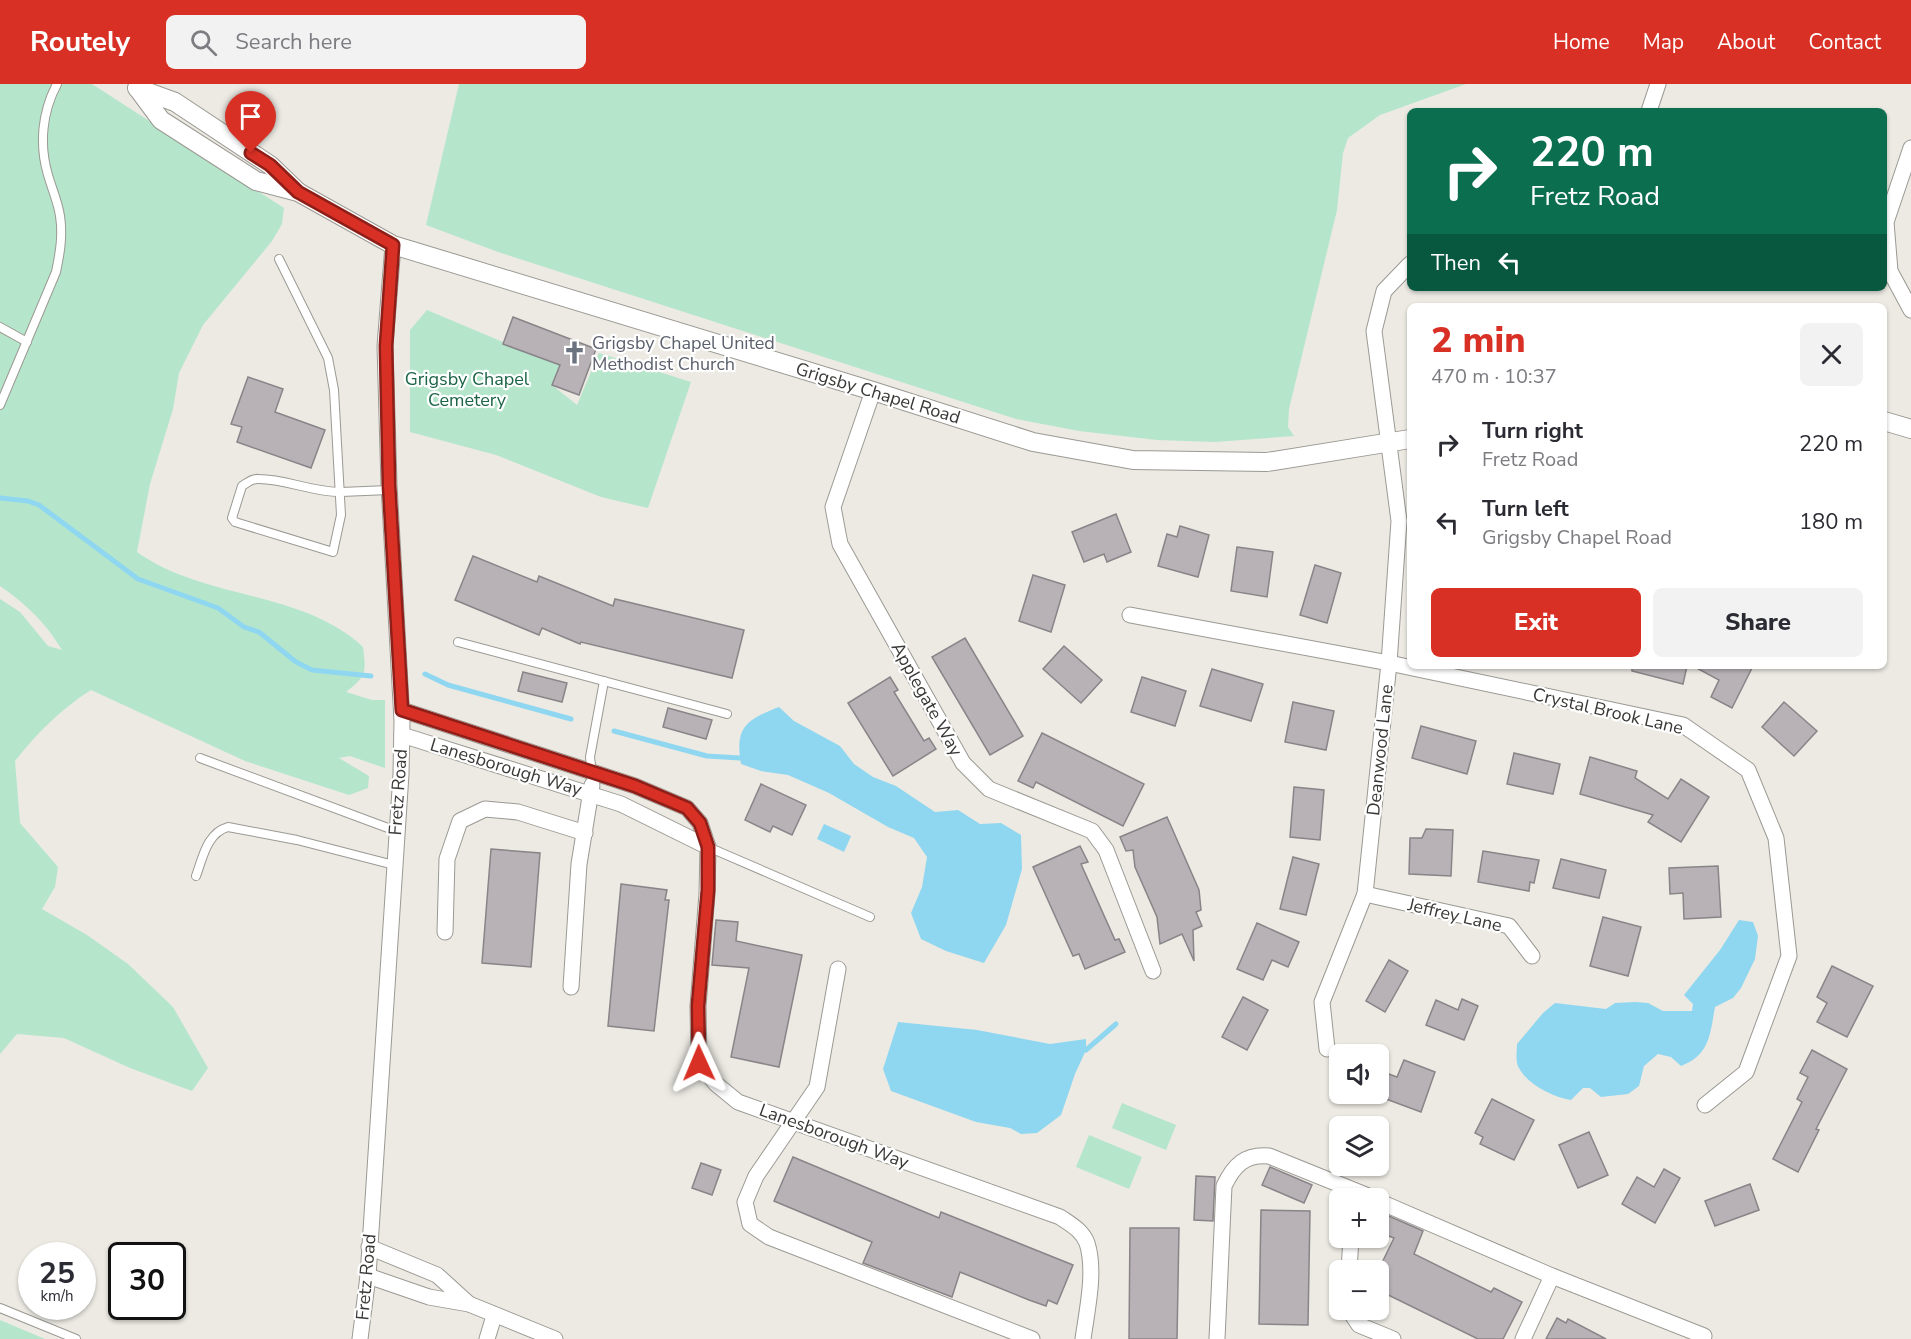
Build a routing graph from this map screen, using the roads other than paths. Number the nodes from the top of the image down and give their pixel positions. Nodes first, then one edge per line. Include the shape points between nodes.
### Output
1 (57, 84) edge
2 (1658, 84) edge
3 (134, 86) edge
4 (1650, 108) edge
5 (1911, 148) edge
6 (1887, 219) edge
7 (1887, 234) edge
8 (393, 245) junction
9 (279, 260) dead end
10 (1407, 267) edge
11 (1911, 310) edge
12 (0, 327) edge
13 (27, 342) junction
14 (873, 391) junction
15 (0, 405) edge
16 (1887, 420) edge
17 (1909, 424) edge
18 (1407, 440) edge
19 (1387, 443) junction
20 (390, 490) junction
21 (341, 492) junction
22 (1130, 615) dead end
23 (458, 642) dead end
24 (1389, 663) junction
25 (1407, 667) edge
26 (1417, 669) edge
27 (604, 681) junction
28 (402, 710) junction
29 (727, 714) dead end
30 (402, 735) junction
31 (496, 741) junction
32 (200, 758) dead end
33 (490, 762) junction
34 (591, 772) junction
35 (592, 794) junction
36 (396, 831) junction
37 (585, 833) junction
38 (708, 847) junction
39 (394, 865) junction
40 (196, 876) dead end
41 (1365, 894) junction
42 (870, 917) dead end
43 (444, 932) dead end
44 (1532, 956) dead end
45 (838, 969) dead end
46 (1153, 971) dead end
47 (571, 987) dead end
48 (1327, 1050) dead end
49 (1705, 1105) dead end
50 (795, 1123) junction
51 (1340, 1188) edge
52 (1389, 1206) edge
53 (369, 1247) junction
54 (368, 1276) junction
55 (1552, 1276) junction
56 (469, 1304) junction
57 (0, 1308) edge
58 (494, 1316) junction
59 (1356, 1320) edge
60 (1704, 1336) dead end
61 (547, 1338) edge
62 (76, 1339) edge
63 (360, 1339) edge
64 (487, 1339) edge
65 (1032, 1339) edge
66 (1083, 1339) edge
67 (1217, 1339) edge
68 (1393, 1339) edge
69 (1523, 1339) edge

1 - 13 lane via 46,108 43,141 60,217 60,254
2 - 4 street
3 - 8 street, Grigsby Chapel Road via 175,102 270,165 298,192
5 - 6 street
7 - 11 street via 1890,271
8 - 14 street, Grigsby Chapel Road
8 - 20 street, Fretz Road via 386,346
9 - 21 lane via 328,358
10 - 19 street, Deanwood Lane via 1384,291 1374,331
12 - 13 lane
13 - 15 lane
14 - 19 street, Grigsby Chapel Road via 1033,442 1133,460 1267,462
14 - 46 street, Applegate Way via 833,507 840,544 963,764 989,789 1092,831 1106,850
16 - 17 street
18 - 19 street, Grigsby Chapel Road
19 - 24 street, Deanwood Lane via 1399,521
20 - 21 lane
20 - 28 street, Fretz Road
21 - 21 lane via 317,492 258,478 242,486 232,518 333,552 342,515
22 - 24 street, Crystal Brook Lane
23 - 27 lane
24 - 25 street, Crystal Brook Lane
24 - 41 street, Deanwood Lane
26 - 49 street, Crystal Brook Lane via 1683,725 1748,770 1776,838 1789,956 1746,1072
27 - 29 lane
27 - 34 lane via 590,757
28 - 30 street, Fretz Road
28 - 31 street, Lanesborough Way
30 - 33 street, Lanesborough Way
30 - 36 street, Fretz Road
31 - 33 street
31 - 34 street, Lanesborough Way
32 - 36 lane
33 - 35 street, Lanesborough Way
34 - 35 street
34 - 38 street, Lanesborough Way via 687,808 700,823
35 - 37 street
35 - 38 street, Lanesborough Way
36 - 39 street, Fretz Road
37 - 43 street via 518,812 485,809 460,821 447,859
37 - 47 street via 579,864
38 - 42 lane
38 - 50 street, Lanesborough Way via 698,1006 699,1063 738,1102
39 - 40 lane via 228,827 210,839
39 - 53 street, Fretz Road
41 - 44 street, Jeffrey Lane via 1509,926
41 - 48 street, Deanwood Lane via 1322,1002
45 - 50 street via 817,1088
50 - 65 street via 749,1189 745,1210 750,1224 769,1237
50 - 66 street, Lanesborough Way via 1060,1217 1078,1229 1086,1243 1090,1275
51 - 67 street via 1269,1156 1245,1158 1232,1170 1224,1186
52 - 55 street
53 - 54 street, Fretz Road
53 - 56 street via 437,1275
54 - 56 street via 429,1297
54 - 63 street, Fretz Road
55 - 60 street
55 - 69 street
56 - 58 street
57 - 62 lane
58 - 61 street
58 - 64 street
59 - 68 street

